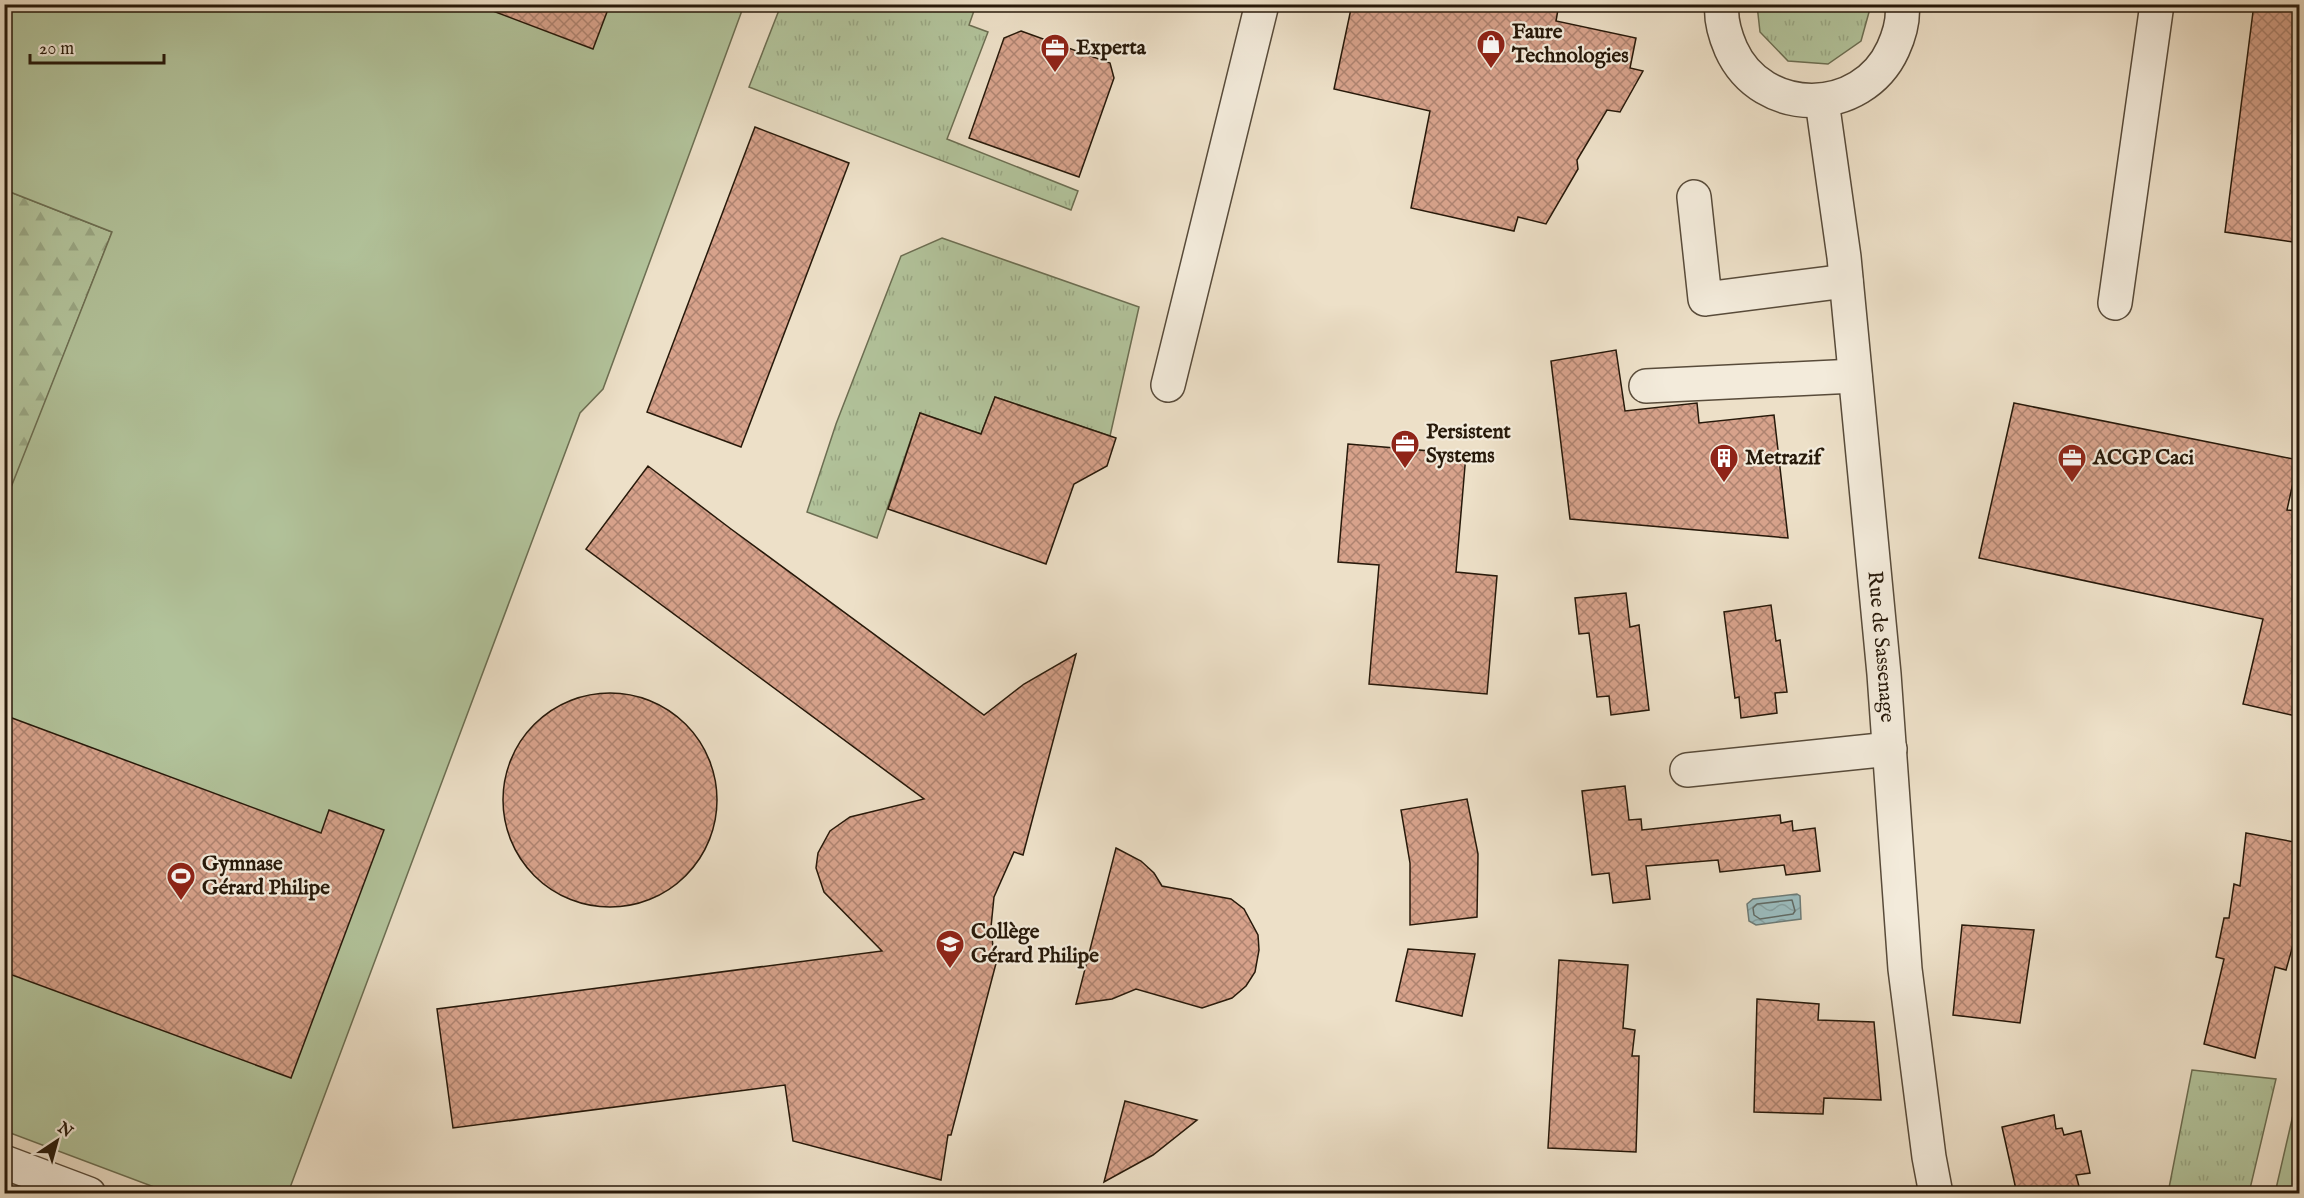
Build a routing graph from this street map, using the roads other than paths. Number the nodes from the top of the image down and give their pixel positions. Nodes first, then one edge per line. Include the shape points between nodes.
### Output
1 (1262, 4) edge
2 (1722, 4) edge
3 (1902, 4) edge
4 (2157, 4) edge
5 (1822, 101) junction
6 (1694, 198) dead end
7 (1846, 280) junction
8 (2115, 303) dead end
9 (1855, 376) junction
10 (1168, 385) dead end
11 (1646, 386) dead end
12 (1890, 749) junction
13 (1687, 770) dead end
14 (4, 1162) edge
15 (89, 1194) edge
16 (1936, 1194) edge

1 - 10 street
2 - 5 street via 1725,35 1736,59 1752,79 1797,100
3 - 5 street via 1900,35 1871,80 1848,94
4 - 8 street
5 - 7 street, Rue de Sassenage
6 - 7 street via 1705,299
7 - 9 street, Rue de Sassenage
9 - 11 street
9 - 12 street, Rue de Sassenage
12 - 13 street
12 - 16 street, Rue de Sassenage via 1905,969
14 - 15 street

